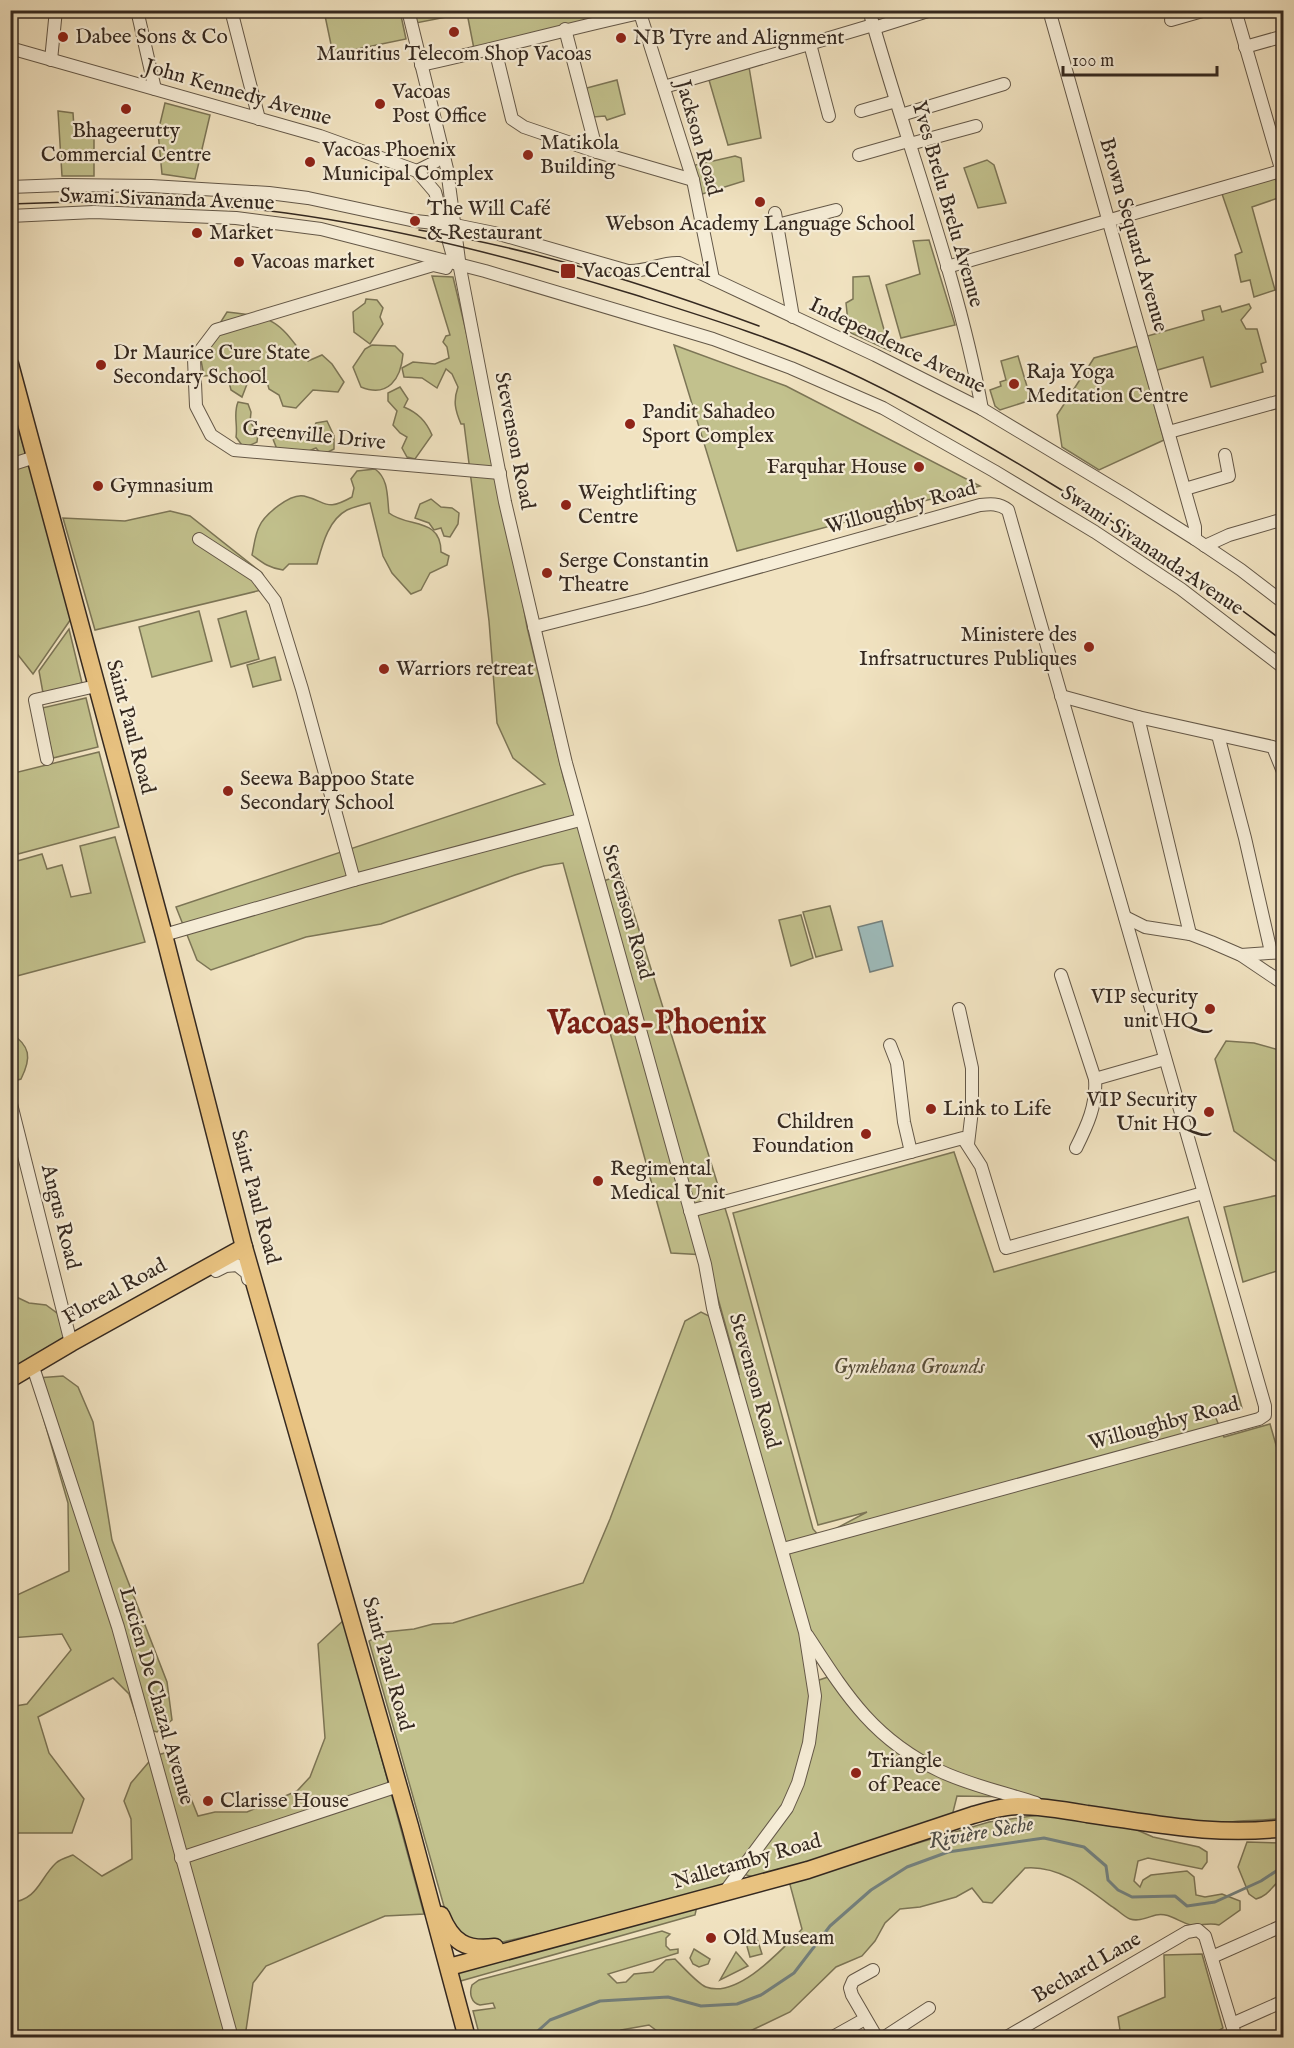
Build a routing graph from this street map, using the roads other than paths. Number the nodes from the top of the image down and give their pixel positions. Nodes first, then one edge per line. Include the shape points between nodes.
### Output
1 (56, 10) edge
2 (137, 10) edge
3 (231, 10) edge
4 (408, 10) edge
5 (869, 10) edge
6 (931, 10) edge
7 (1049, 10) edge
8 (1206, 10) edge
9 (1235, 10) edge
10 (640, 12) edge
11 (1171, 20) dead end
12 (874, 27) junction
13 (565, 29) junction
14 (1284, 36) edge
15 (810, 44) junction
16 (1245, 47) junction
17 (10, 48) edge
18 (495, 49) junction
19 (51, 60) junction
20 (421, 65) junction
21 (1004, 84) dead end
22 (664, 87) junction
23 (155, 89) junction
24 (896, 101) junction
25 (861, 111) dead end
26 (901, 115) junction
27 (829, 116) dead end
28 (259, 119) junction
29 (976, 126) dead end
30 (909, 142) junction
31 (442, 148) junction
32 (597, 152) junction
33 (859, 155) dead end
34 (417, 171) junction
35 (1283, 173) edge
36 (693, 180) junction
37 (10, 187) edge
38 (438, 199) junction
39 (836, 210) dead end
40 (10, 216) edge
41 (1109, 219) junction
42 (415, 221) junction
43 (449, 224) junction
44 (459, 266) junction
45 (947, 267) junction
46 (712, 279) junction
47 (793, 317) junction
48 (10, 364) edge
49 (1284, 400) edge
50 (982, 409) junction
51 (1169, 432) junction
52 (1225, 455) dead end
53 (35, 457) junction
54 (10, 465) edge
55 (500, 473) junction
56 (1185, 489) junction
57 (1284, 519) edge
58 (199, 539) dead end
59 (1200, 542) junction
60 (1284, 603) edge
61 (534, 627) junction
62 (1284, 668) edge
63 (96, 686) junction
64 (1061, 696) junction
65 (1138, 717) junction
66 (1218, 735) junction
67 (47, 759) dead end
68 (1284, 774) edge
69 (580, 820) junction
70 (354, 880) junction
71 (1125, 917) junction
72 (1168, 930) junction
73 (1190, 934) junction
74 (164, 935) junction
75 (1134, 945) junction
76 (1277, 952) edge
77 (1241, 955) junction
78 (1061, 975) dead end
79 (1284, 984) edge
80 (959, 1009) dead end
81 (890, 1045) dead end
82 (1165, 1059) junction
83 (1095, 1079) junction
84 (10, 1100) edge
85 (968, 1144) junction
86 (1076, 1148) dead end
87 (911, 1152) junction
88 (1203, 1193) junction
89 (690, 1211) junction
90 (244, 1247) junction
91 (153, 1297) junction
92 (266, 1324) junction
93 (71, 1343) junction
94 (33, 1367) junction
95 (10, 1379) edge
96 (783, 1549) junction
97 (805, 1632) junction
98 (398, 1786) junction
99 (1057, 1809) junction
100 (1284, 1828) edge
101 (181, 1858) junction
102 (423, 1876) junction
103 (724, 1893) junction
104 (1284, 1925) edge
105 (581, 1932) junction
106 (1212, 1957) junction
107 (448, 1967) junction
108 (873, 1970) dead end
109 (1284, 2001) edge
110 (928, 2008) dead end
111 (865, 2019) junction
112 (1232, 2032) edge
113 (465, 2036) edge
114 (232, 2037) edge
115 (831, 2037) edge
116 (877, 2037) edge
117 (883, 2037) edge
118 (1005, 2037) edge

1 - 19 street
2 - 23 street
3 - 28 street
4 - 20 street
5 - 12 street, Yves Brelu Brelu Avenue
6 - 12 street
7 - 41 street, Brown Sequard Avenue
8 - 11 street
9 - 16 street
10 - 13 street
10 - 22 street, Jackson Road
12 - 15 street
12 - 24 street, Yves Brelu Brelu Avenue
13 - 18 street
13 - 32 street
14 - 16 street
15 - 22 street
15 - 27 street
16 - 35 street
17 - 19 street, John Kennedy Avenue
18 - 20 street
18 - 32 street via 512,119 524,127
19 - 23 street, John Kennedy Avenue
20 - 31 street
21 - 26 street
22 - 36 street, Jackson Road
23 - 28 street, John Kennedy Avenue
24 - 25 street
24 - 26 street, Yves Brelu Brelu Avenue
26 - 30 street, Yves Brelu Brelu Avenue
28 - 34 street, John Kennedy Avenue
29 - 30 street
30 - 33 street
30 - 45 street, Yves Brelu Brelu Avenue
31 - 34 street via 435,162
31 - 43 street
32 - 36 street
34 - 38 street
35 - 41 street
36 - 46 street, Jackson Road
37 - 42 street, Swami Sivananda Avenue via 151,186 269,193
38 - 42 street via 434,210
38 - 43 street
39 - 47 street via 776,219
40 - 44 street, Swami Sivananda Avenue via 94,212 236,218 321,229
41 - 45 street
41 - 51 street, Brown Sequard Avenue
42 - 43 street, Swami Sivananda Avenue
43 - 44 street
43 - 46 street, Independence Avenue via 499,234 628,271 680,263
44 - 55 street, Stevenson Road
44 - 55 street, Greenville Drive via 433,265 216,330 194,359 196,406 212,435 234,450
44 - 62 street, Swami Sivananda Avenue via 713,339 883,408 1095,532 1181,589
45 - 50 street, Yves Brelu Brelu Avenue
46 - 47 street, Independence Avenue
47 - 50 street, Independence Avenue
48 - 53 main road, Saint Paul Road
49 - 51 street
50 - 59 street, Independence Avenue
51 - 56 street, Brown Sequard Avenue
52 - 56 street via 1229,476
53 - 54 street
53 - 63 main road, Saint Paul Road
55 - 61 street, Stevenson Road
56 - 59 street, Brown Sequard Avenue
57 - 59 street
58 - 70 street via 256,576 275,601
59 - 60 street, Independence Avenue
61 - 64 street, Willoughby Road via 993,504 1008,510
61 - 69 street, Stevenson Road
63 - 67 street via 35,700
63 - 74 main road, Saint Paul Road
64 - 65 street
64 - 71 street, Willoughby Road
65 - 66 street
65 - 73 street
66 - 68 street via 1273,747
66 - 76 street
69 - 70 street
69 - 89 street, Stevenson Road
70 - 74 street
71 - 72 street via 1145,927
71 - 75 street, Willoughby Road
72 - 73 street
72 - 75 street via 1148,932 1138,937
73 - 77 street
74 - 90 main road, Saint Paul Road
75 - 82 street, Willoughby Road
76 - 77 street
77 - 79 street
78 - 83 street
80 - 85 street via 972,1068
81 - 87 street via 897,1063
82 - 83 street
82 - 88 street, Willoughby Road
83 - 86 street via 1096,1095
84 - 93 street, Angus Road
85 - 87 street via 963,1138
85 - 88 street via 981,1166 1006,1248
87 - 89 street
88 - 96 street, Willoughby Road via 1265,1406 1264,1415
89 - 96 street, Stevenson Road via 713,1308
90 - 91 main road, Floreal Road
90 - 92 main road, Saint Paul Road
91 - 92 street via 172,1296 226,1266 237,1265 247,1273 258,1314
91 - 93 main road, Floreal Road
92 - 98 main road, Saint Paul Road
93 - 94 main road, Floreal Road
94 - 95 main road, Floreal Road
94 - 101 street, Lucien De Chazal Avenue via 118,1627
96 - 97 street, Stevenson Road
97 - 99 street, Stevenson Road via 846,1695 875,1728 905,1752 942,1772
97 - 103 street, Stevenson Road via 815,1695 809,1743 798,1783 787,1808
98 - 101 street
98 - 102 main road, Saint Paul Road
99 - 100 main road, Nalletamby Road via 1206,1830
99 - 103 main road, Nalletamby Road via 1017,1806 973,1815 808,1870
101 - 114 street, Lucien De Chazal Avenue
102 - 105 main road via 447,1929 455,1939 474,1948
102 - 107 main road, Saint Paul Road
103 - 105 main road, Nalletamby Road
104 - 106 street
105 - 107 main road, Nalletamby Road
106 - 112 street
106 - 118 street, Bechard Lane via 1205,1936 1198,1930 1187,1932
107 - 113 main road, Saint Paul Road
108 - 111 street via 853,1981 850,1988
109 - 112 street
110 - 117 street
111 - 115 street
111 - 116 street

